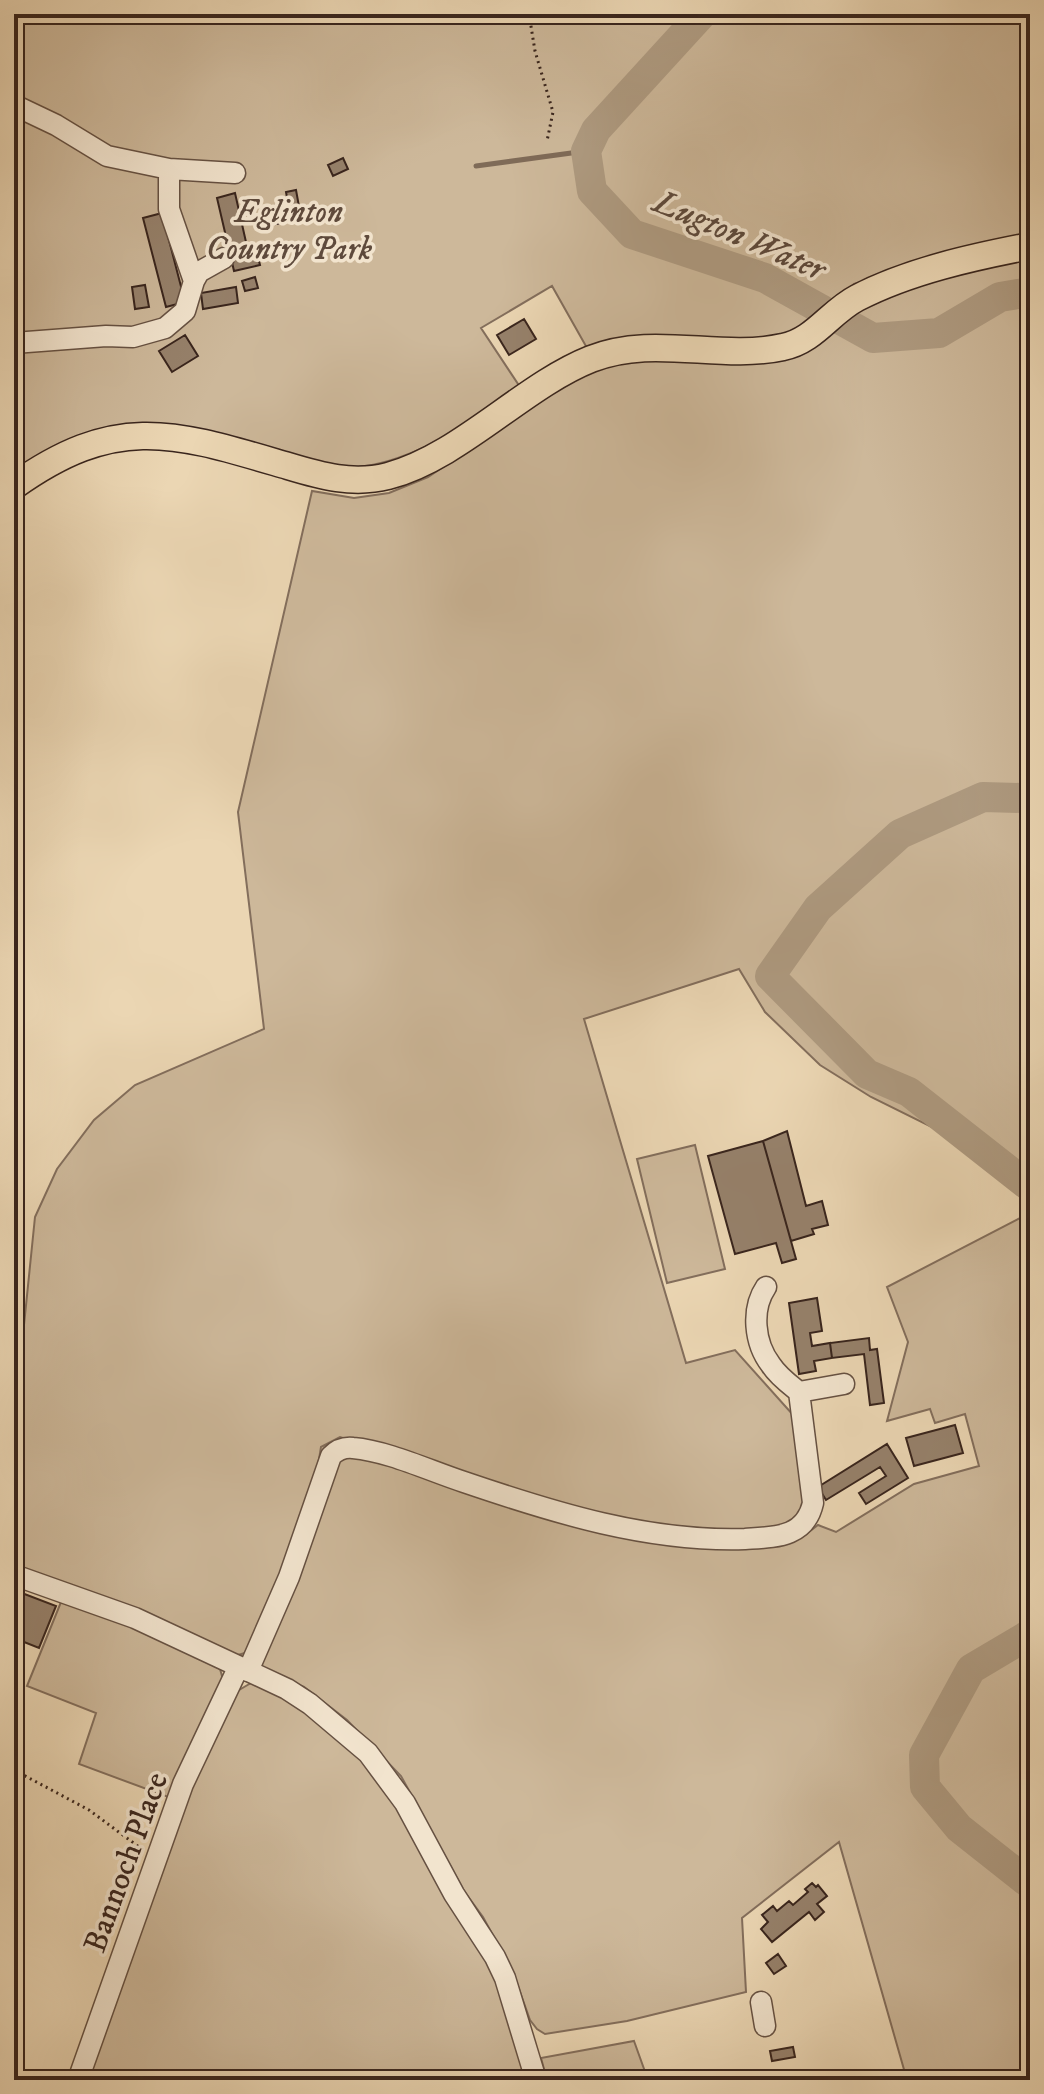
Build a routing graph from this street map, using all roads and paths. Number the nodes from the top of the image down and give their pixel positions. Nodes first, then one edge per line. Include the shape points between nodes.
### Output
1 (529, 14) edge
2 (14, 105) edge
3 (547, 141) dead end
4 (169, 169) junction
5 (235, 173) dead end
6 (1030, 246) edge
7 (224, 258) dead end
8 (194, 281) junction
9 (14, 343) edge
10 (14, 477) edge
11 (14, 485) edge
12 (766, 1287) dead end
13 (844, 1384) dead end
14 (799, 1392) junction
15 (14, 1575) edge
16 (243, 1670) junction
17 (14, 1770) edge
18 (156, 1862) junction
19 (761, 2002) dead end
20 (765, 2026) dead end
21 (78, 2080) edge
22 (536, 2080) edge

1 - 3 path via 553,112
2 - 4 street via 107,156
4 - 5 street
4 - 8 street via 169,209
6 - 11 main road via 869,292 799,342 768,349 642,347 593,358 460,441 389,476 323,477 218,445 153,434 80,448
7 - 8 street via 199,272
8 - 9 street via 185,311 165,328 133,337
10 - 11 street
12 - 14 street via 754,1314 762,1347 769,1363
13 - 14 street
14 - 16 street, Bannoch Place via 813,1503 802,1526 770,1538 688,1539 648,1533 513,1499 382,1455 336,1450 289,1577
15 - 16 street via 135,1618
16 - 18 street, Bannoch Place via 183,1784
16 - 22 street via 310,1704 387,1776 495,1957
17 - 18 path via 89,1810
18 - 21 street, Bannoch Place
19 - 20 street

